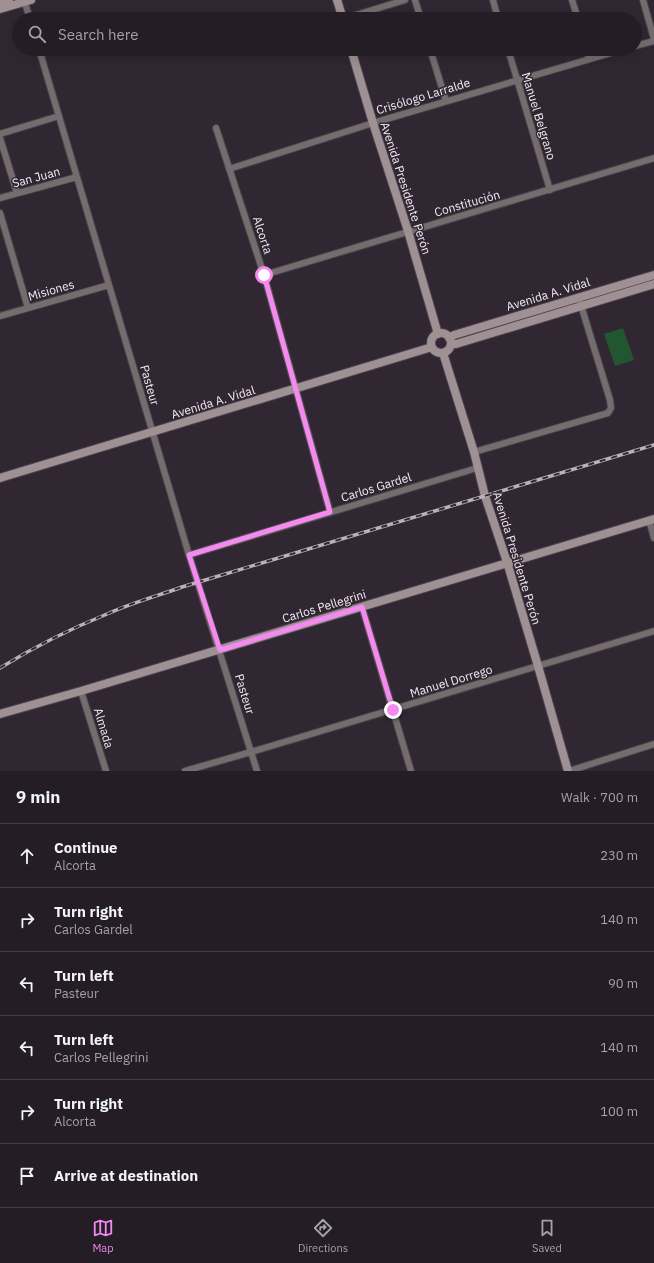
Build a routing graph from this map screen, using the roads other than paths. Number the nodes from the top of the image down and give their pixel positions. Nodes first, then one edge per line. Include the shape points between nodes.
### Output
1 (9, 0) edge
2 (337, 0) edge
3 (405, 0) edge
4 (415, 0) edge
5 (493, 0) edge
6 (572, 0) edge
7 (643, 0) edge
8 (26, 1) edge
9 (0, 3) edge
10 (0, 9) edge
11 (28, 12) edge
12 (341, 12) edge
13 (366, 12) edge
14 (419, 12) edge
15 (496, 12) edge
16 (576, 12) edge
17 (654, 40) edge
18 (642, 44) edge
19 (41, 56) edge
20 (353, 56) edge
21 (432, 56) edge
22 (510, 56) edge
23 (589, 56) edge
24 (600, 56) edge
25 (590, 59) junction
26 (517, 80) junction
27 (446, 101) junction
28 (60, 116) junction
29 (373, 123) junction
30 (216, 128) dead end
31 (0, 134) edge
32 (0, 138) edge
33 (654, 158) edge
34 (229, 169) junction
35 (78, 177) junction
36 (550, 190) junction
37 (17, 193) junction
38 (0, 198) edge
39 (0, 214) edge
40 (408, 231) junction
41 (264, 275) junction
42 (654, 275) edge
43 (654, 284) edge
44 (109, 285) junction
45 (578, 297) junction
46 (581, 307) junction
47 (28, 308) junction
48 (0, 316) edge
49 (438, 334) junction
50 (450, 341) junction
51 (432, 347) junction
52 (443, 353) junction
53 (296, 389) junction
54 (152, 433) junction
55 (474, 452) junction
56 (477, 468) junction
57 (0, 478) edge
58 (330, 512) junction
59 (651, 519) edge
60 (654, 538) edge
61 (189, 555) junction
62 (507, 562) junction
63 (362, 607) junction
64 (654, 631) edge
65 (220, 650) junction
66 (538, 666) junction
67 (81, 691) junction
68 (393, 710) junction
69 (0, 714) edge
70 (654, 744) edge
71 (251, 752) junction
72 (106, 771) edge
73 (185, 771) edge
74 (257, 771) edge
75 (411, 771) edge
76 (568, 771) edge

1 - 9 main road
2 - 12 main road
3 - 13 street
4 - 14 street
5 - 15 street
6 - 16 street
7 - 17 street
8 - 10 main road
8 - 11 street
17 - 18 street
19 - 28 street, Pasteur
20 - 29 main road, Avenida Presidente Perón
21 - 27 street
22 - 26 street, Manuel Belgrano
23 - 25 street
24 - 25 street, Crisólogo Larralde
25 - 26 street, Crisólogo Larralde
26 - 27 street, Crisólogo Larralde
26 - 36 street, Manuel Belgrano
27 - 29 street, Crisólogo Larralde
28 - 31 street
28 - 35 street, Pasteur
29 - 34 street, Crisólogo Larralde
29 - 40 main road, Avenida Presidente Perón
30 - 34 street, Alcorta
32 - 37 street
33 - 36 street, Constitución
34 - 41 street, Alcorta
35 - 37 street, San Juan
35 - 44 street, Pasteur
36 - 40 street, Constitución
37 - 38 street, San Juan
39 - 47 street
40 - 41 street, Constitución
40 - 49 main road, Avenida Presidente Perón
41 - 53 street, Alcorta
42 - 45 main road, Avenida A. Vidal
43 - 46 main road, Avenida A. Vidal
44 - 47 street, Misiones
44 - 54 street, Pasteur
45 - 46 street
45 - 50 main road, Avenida A. Vidal via 454,335
46 - 50 main road, Avenida A. Vidal via 456,344
46 - 55 street via 610,400 611,408 608,413
47 - 48 street, Misiones
49 - 50 main road via 444,334
49 - 51 main road via 432,340
50 - 52 main road via 450,349
51 - 52 main road
51 - 53 main road, Avenida A. Vidal
52 - 55 main road, Avenida Presidente Perón
53 - 54 main road, Avenida A. Vidal
53 - 58 street, Alcorta
54 - 57 main road, Avenida A. Vidal
54 - 61 street, Pasteur
55 - 56 main road, Avenida Presidente Perón
56 - 58 street, Carlos Gardel
56 - 62 main road, Avenida Presidente Perón
58 - 61 street, Carlos Gardel
59 - 60 street
59 - 62 main road, Carlos Pellegrini
61 - 65 street, Pasteur
62 - 63 main road, Carlos Pellegrini
62 - 66 main road, Avenida Presidente Perón
63 - 65 main road, Carlos Pellegrini
63 - 68 street
64 - 66 street, Manuel Dorrego
65 - 67 main road, Carlos Pellegrini
65 - 71 street, Pasteur
66 - 68 street, Manuel Dorrego
66 - 76 main road, Avenida Presidente Perón
67 - 69 main road, Carlos Pellegrini
67 - 72 street, Almada
68 - 71 street, Manuel Dorrego
68 - 75 street
70 - 76 street
71 - 73 street, Manuel Dorrego
71 - 74 street, Pasteur

